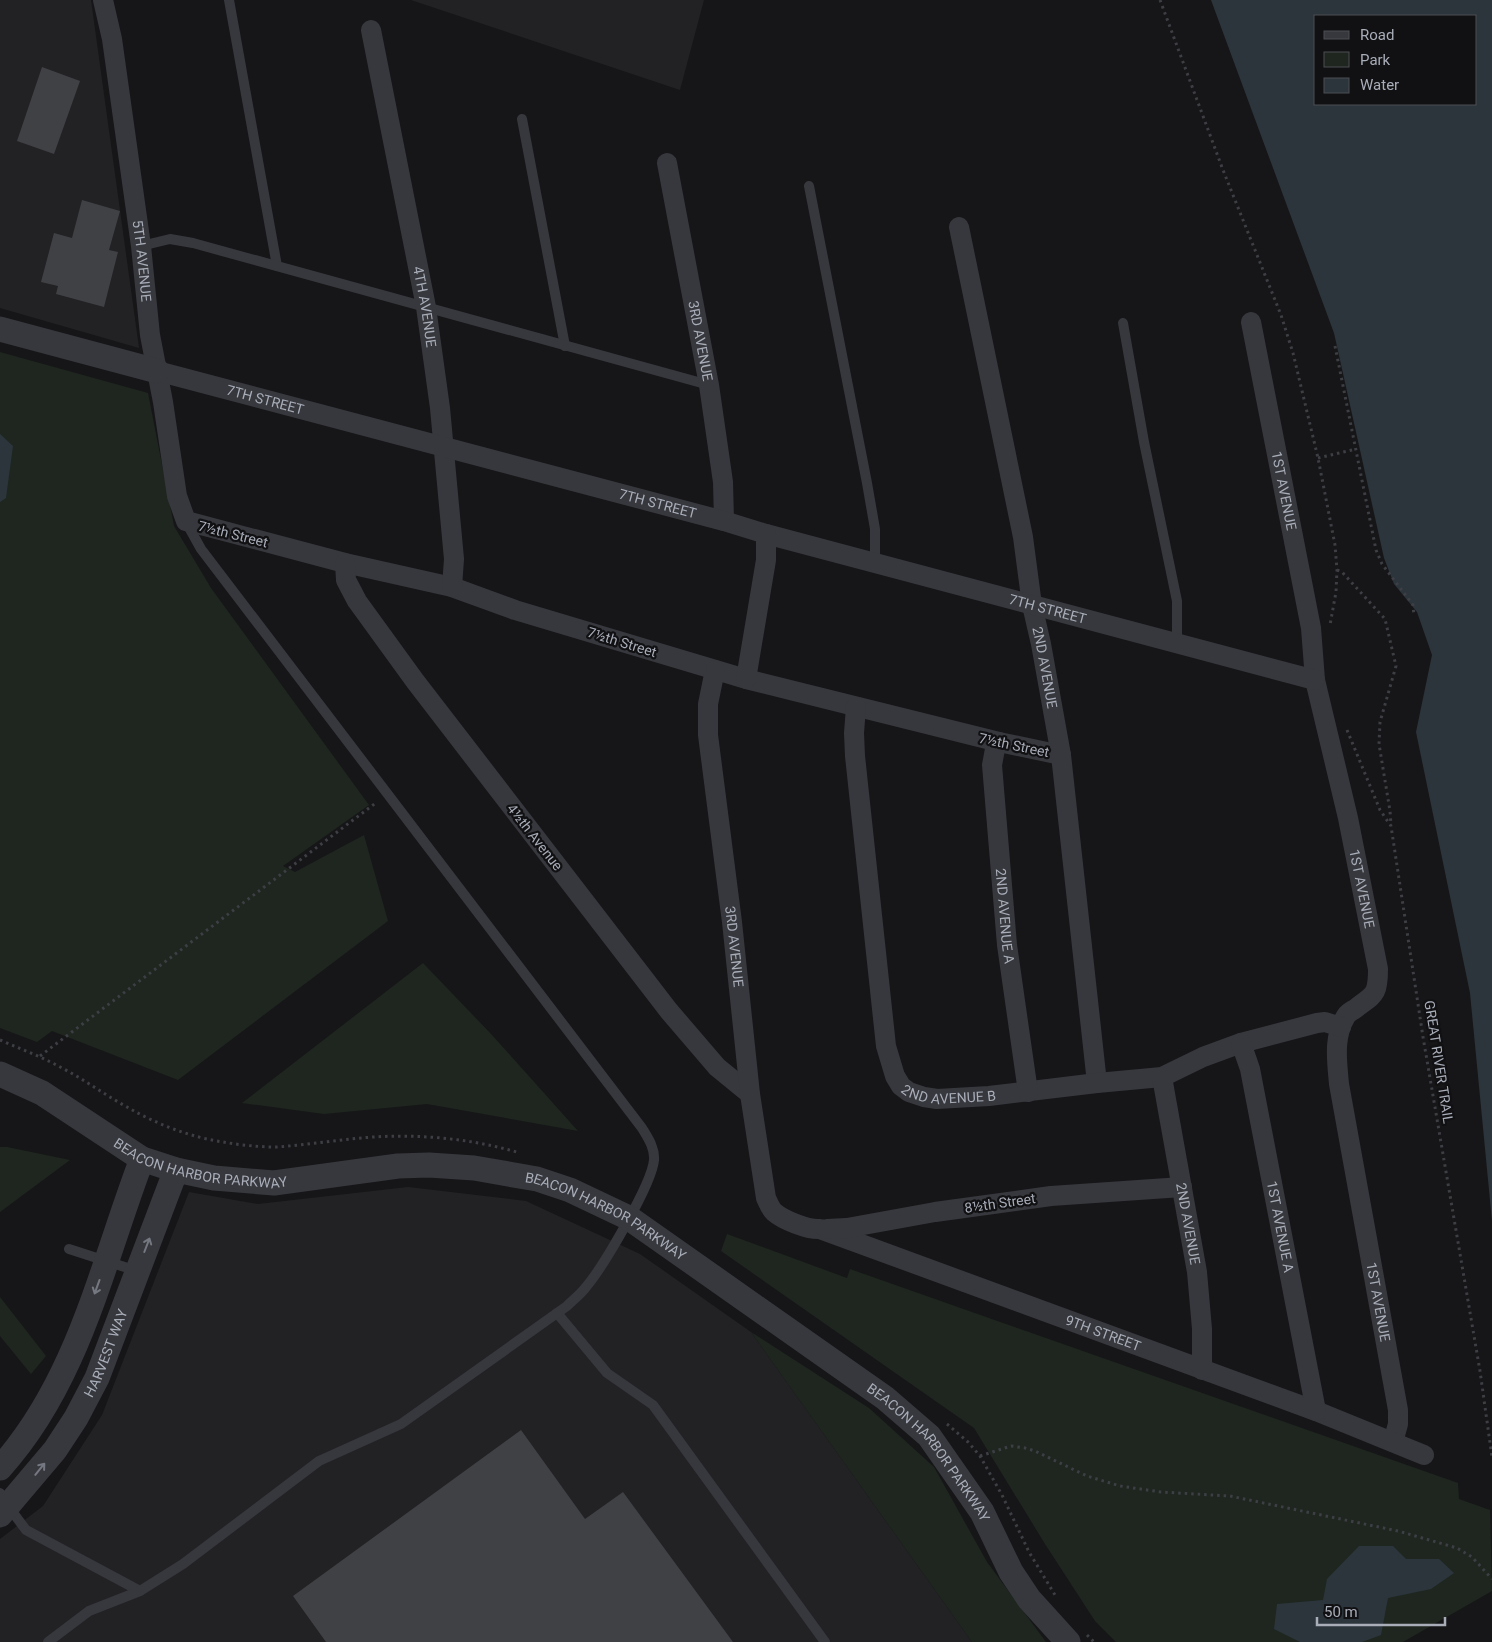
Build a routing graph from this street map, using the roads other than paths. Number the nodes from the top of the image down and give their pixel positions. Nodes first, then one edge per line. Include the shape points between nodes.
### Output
1 (103, 0) edge
2 (228, 0) edge
3 (372, 30) dead end
4 (522, 119) dead end
5 (667, 163) dead end
6 (809, 186) dead end
7 (959, 227) dead end
8 (141, 246) junction
9 (277, 266) junction
10 (426, 307) junction
11 (1251, 322) dead end
12 (1123, 323) dead end
13 (0, 330) edge
14 (565, 346) junction
15 (157, 371) junction
16 (709, 385) junction
17 (443, 447) junction
18 (724, 521) junction
19 (186, 522) junction
20 (766, 534) junction
21 (345, 563) junction
22 (875, 563) junction
23 (452, 587) junction
24 (1032, 605) junction
25 (1177, 643) junction
26 (715, 670) junction
27 (746, 679) junction
28 (1315, 680) junction
29 (856, 707) junction
30 (999, 742) junction
31 (1062, 755) junction
32 (1341, 1027) junction
33 (1241, 1043) junction
34 (0, 1074) edge
35 (1162, 1077) junction
36 (1096, 1082) junction
37 (1028, 1092) junction
38 (750, 1094) junction
39 (142, 1159) junction
40 (176, 1170) junction
41 (1182, 1187) junction
42 (781, 1216) joint
43 (628, 1218) junction
44 (820, 1230) junction
45 (69, 1249) dead end
46 (107, 1261) junction
47 (138, 1271) junction
48 (557, 1313) junction
49 (1202, 1370) junction
50 (1316, 1411) junction
51 (1393, 1442) junction
52 (1424, 1455) dead end
53 (0, 1468) edge
54 (3, 1504) edge
55 (140, 1591) junction
56 (48, 1642) edge
57 (825, 1642) edge
58 (1068, 1642) edge

1 - 8 street, 5TH AVENUE via 112,39
2 - 9 lane
3 - 10 street, 4TH AVENUE
4 - 14 lane
5 - 16 street, 3RD AVENUE
6 - 22 lane via 867,483 875,529
7 - 24 street, 2ND AVENUE via 1023,537
8 - 9 lane via 170,239
8 - 15 street, 5TH AVENUE
9 - 10 lane
10 - 14 lane
10 - 17 street, 4TH AVENUE
11 - 28 street, 1ST AVENUE via 1311,628
12 - 25 lane via 1176,601
13 - 15 street, 7TH STREET
14 - 16 lane
15 - 17 street, 7TH STREET
15 - 19 street, 5TH AVENUE via 177,496
16 - 18 street, 3RD AVENUE via 723,482
17 - 18 street, 7TH STREET
17 - 23 street, 4TH AVENUE via 454,559
18 - 20 street, 7TH STREET
19 - 21 street, 7½th Street
19 - 43 lane via 201,549 642,1128 654,1157 653,1167
20 - 22 street, 7TH STREET
20 - 27 street via 766,560
21 - 23 street, 7½th Street
21 - 38 street, 4½th Avenue via 346,580 357,601 415,681 669,1011 717,1067
22 - 24 street, 7TH STREET
23 - 26 street, 7½th Street via 515,610
24 - 25 street, 7TH STREET
24 - 31 street, 2ND AVENUE
25 - 28 street, 7TH STREET
26 - 27 street, 7½th Street
26 - 38 street, 3RD AVENUE via 708,704 708,734
27 - 29 street, 7½th Street
28 - 32 street, 1ST AVENUE via 1348,818 1378,968 1375,992 1347,1014
29 - 30 street, 7½th Street
29 - 37 street, 2ND AVENUE B via 855,756 878,983 886,1046 895,1076 908,1092 937,1099
30 - 31 street, 7½th Street
30 - 37 street, 2ND AVENUE A via 992,774 1007,945
31 - 36 street, 2ND AVENUE
32 - 33 street, 2ND AVENUE B via 1317,1023
32 - 51 street, 1ST AVENUE via 1336,1046 1339,1084 1398,1410
33 - 35 street, 2ND AVENUE B
33 - 50 street, 1ST AVENUE A via 1250,1069
34 - 39 street, BEACON HARBOR PARKWAY via 42,1093
35 - 36 street, 2ND AVENUE B
35 - 41 street, 2ND AVENUE
36 - 37 street, 2ND AVENUE B
38 - 42 street, 3RD AVENUE via 766,1198 773,1211
39 - 40 street, BEACON HARBOR PARKWAY
39 - 46 street
40 - 43 street, BEACON HARBOR PARKWAY via 214,1178 274,1183 398,1166 474,1168 570,1190
47 -> 40 street, HARVEST WAY
41 - 44 street, 8½th Street via 1050,1196
41 - 49 street, 2ND AVENUE via 1197,1272
42 - 44 street, 9TH STREET
43 - 48 lane via 586,1287
43 - 58 street, BEACON HARBOR PARKWAY via 885,1398 929,1436 982,1512 1011,1572 1029,1599
44 - 49 street, 9TH STREET
45 - 46 lane
46 - 47 lane
46 -> 53 street via 57,1386 33,1426
54 -> 47 street, HARVEST WAY via 55,1450 76,1418 97,1378
48 - 55 lane via 401,1424 319,1461 183,1564
48 - 57 lane via 607,1373 653,1405
49 - 50 street, 9TH STREET
50 - 51 street, 9TH STREET
51 - 52 street, 9TH STREET
54 - 55 lane via 26,1530
55 - 56 lane via 89,1611

